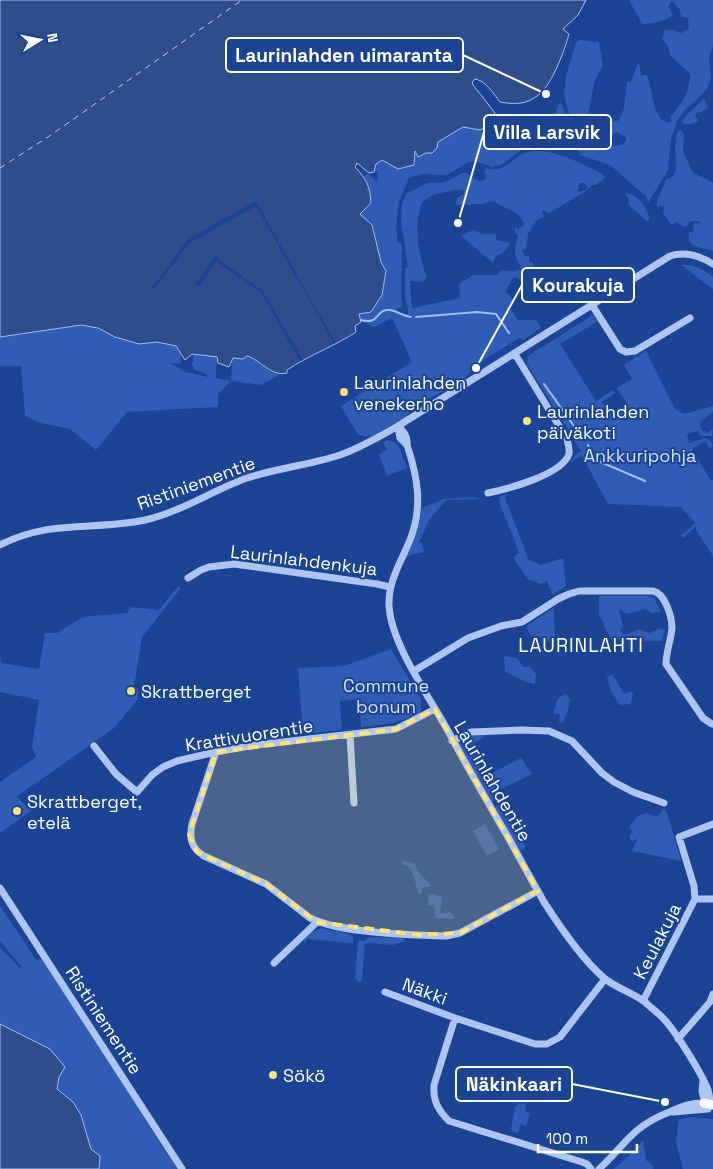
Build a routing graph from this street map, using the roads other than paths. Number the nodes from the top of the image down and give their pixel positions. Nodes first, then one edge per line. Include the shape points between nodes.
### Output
1 (713, 264) edge
2 (592, 305) junction
3 (690, 318) dead end
4 (515, 354) junction
5 (398, 426) junction
6 (488, 493) dead end
7 (0, 545) edge
8 (188, 578) dead end
9 (390, 587) junction
10 (414, 671) junction
11 (435, 709) junction
12 (712, 724) edge
13 (350, 735) junction
14 (452, 741) junction
15 (94, 746) dead end
16 (216, 752) junction
17 (354, 803) dead end
18 (664, 803) dead end
19 (713, 824) edge
20 (0, 888) edge
21 (538, 891) junction
22 (696, 899) junction
23 (713, 899) edge
24 (318, 922) junction
25 (274, 963) dead end
26 (605, 979) junction
27 (385, 992) dead end
28 (713, 994) edge
29 (643, 1001) junction
30 (455, 1018) junction
31 (678, 1039) junction
32 (710, 1106) edge
33 (182, 1169) edge
34 (591, 1169) edge
35 (599, 1169) edge

1 - 2 street, Ristiniementie via 695,255 674,255
2 - 3 street via 620,349 626,352 635,351
2 - 4 street, Ristiniementie
4 - 5 street, Ristiniementie
4 - 6 street via 570,449 563,463 538,478
5 - 7 street, Ristiniementie via 339,455 249,478 166,514 128,523 38,530
5 - 9 street, Laurinlahdentie via 417,481 418,505 413,531
8 - 9 street, Laurinlahdenkuja via 205,568 234,564
9 - 10 street, Laurinlahdentie via 393,628
10 - 11 street, Laurinlahdentie
10 - 12 street via 468,638 522,622 568,594 586,591 657,592 664,600 672,624 666,664 703,718
11 - 13 street, Krattivuorentie via 396,729
11 - 14 street, Laurinlahdentie
13 - 16 street, Krattivuorentie
13 - 17 street
14 - 18 street via 480,731 549,732 572,741 614,782
14 - 21 street, Laurinlahdentie
15 - 16 street, Krattivuorentie via 116,774 137,792 163,767
16 - 24 street via 189,835 193,846 204,856 271,887
19 - 22 street, Keulakuja via 679,837
20 - 33 street, Ristiniementie
21 - 24 street via 460,933 446,936 356,929
21 - 26 street, Laurinlahdentie via 574,945
22 - 23 street
22 - 29 street, Keulakuja
24 - 25 street
26 - 29 street, Laurinlahdentie
26 - 30 street, Näkki via 560,1036 547,1044 535,1044
27 - 30 street, Näkki
28 - 31 street via 710,1002
29 - 31 street, Laurinlahdentie via 663,1018
30 - 34 street via 434,1086 438,1110 449,1120 574,1159 588,1164
31 - 32 street, Laurinlahdentie via 708,1090
32 - 35 street via 682,1105 657,1116 636,1130

